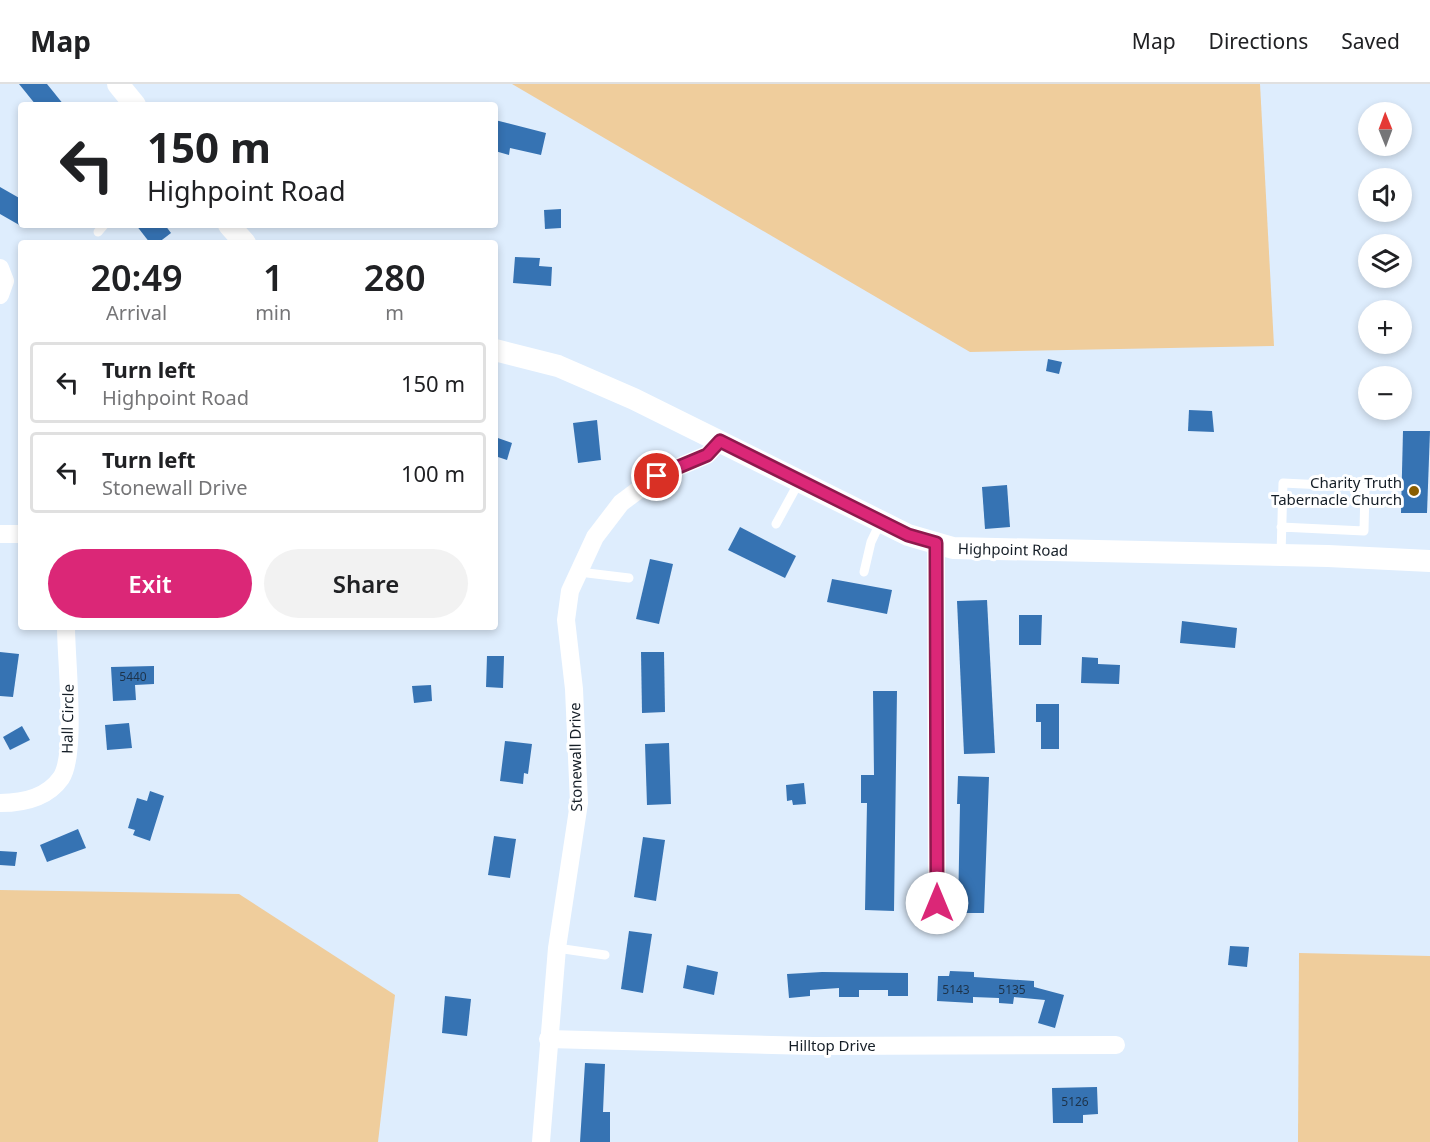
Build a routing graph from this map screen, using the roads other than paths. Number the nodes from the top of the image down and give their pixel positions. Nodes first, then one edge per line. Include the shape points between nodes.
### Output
1 (118, 84) edge
2 (133, 102) edge
3 (232, 228) edge
4 (242, 240) edge
5 (0, 268) edge
6 (0, 295) edge
7 (498, 351) edge
8 (720, 441) junction
9 (800, 480) junction
10 (881, 521) junction
11 (776, 524) dead end
12 (1281, 527) junction
13 (0, 534) edge
14 (18, 534) edge
15 (936, 543) junction
16 (1281, 555) junction
17 (1430, 561) edge
18 (579, 572) junction
19 (864, 572) dead end
20 (629, 578) dead end
21 (66, 630) edge
22 (0, 803) edge
23 (937, 903) dead end
24 (557, 948) junction
25 (605, 955) dead end
26 (548, 1039) junction
27 (1116, 1045) dead end
28 (541, 1142) edge

1 - 2 street
3 - 4 street
5 - 6 street via 5,281
7 - 8 street, Highpoint Road via 558,366
8 - 9 street, Highpoint Road
8 - 18 street, Stonewall Drive via 707,455 657,476 621,503 595,537
9 - 10 street, Highpoint Road
9 - 11 lane
10 - 15 street, Highpoint Road
10 - 19 lane
12 - 12 lane via 1283,483 1365,487 1364,531
12 - 16 lane
13 - 14 street
15 - 16 street, Highpoint Road via 953,548
15 - 23 street
16 - 17 street, Highpoint Road
18 - 20 lane
18 - 24 street, Stonewall Drive via 570,591 566,620 574,689 579,803
21 - 22 street, Hall Circle via 69,751 62,777 43,796
24 - 25 lane
24 - 26 street, Stonewall Drive
26 - 27 street, Hilltop Drive via 813,1046
26 - 28 street, Stonewall Drive

